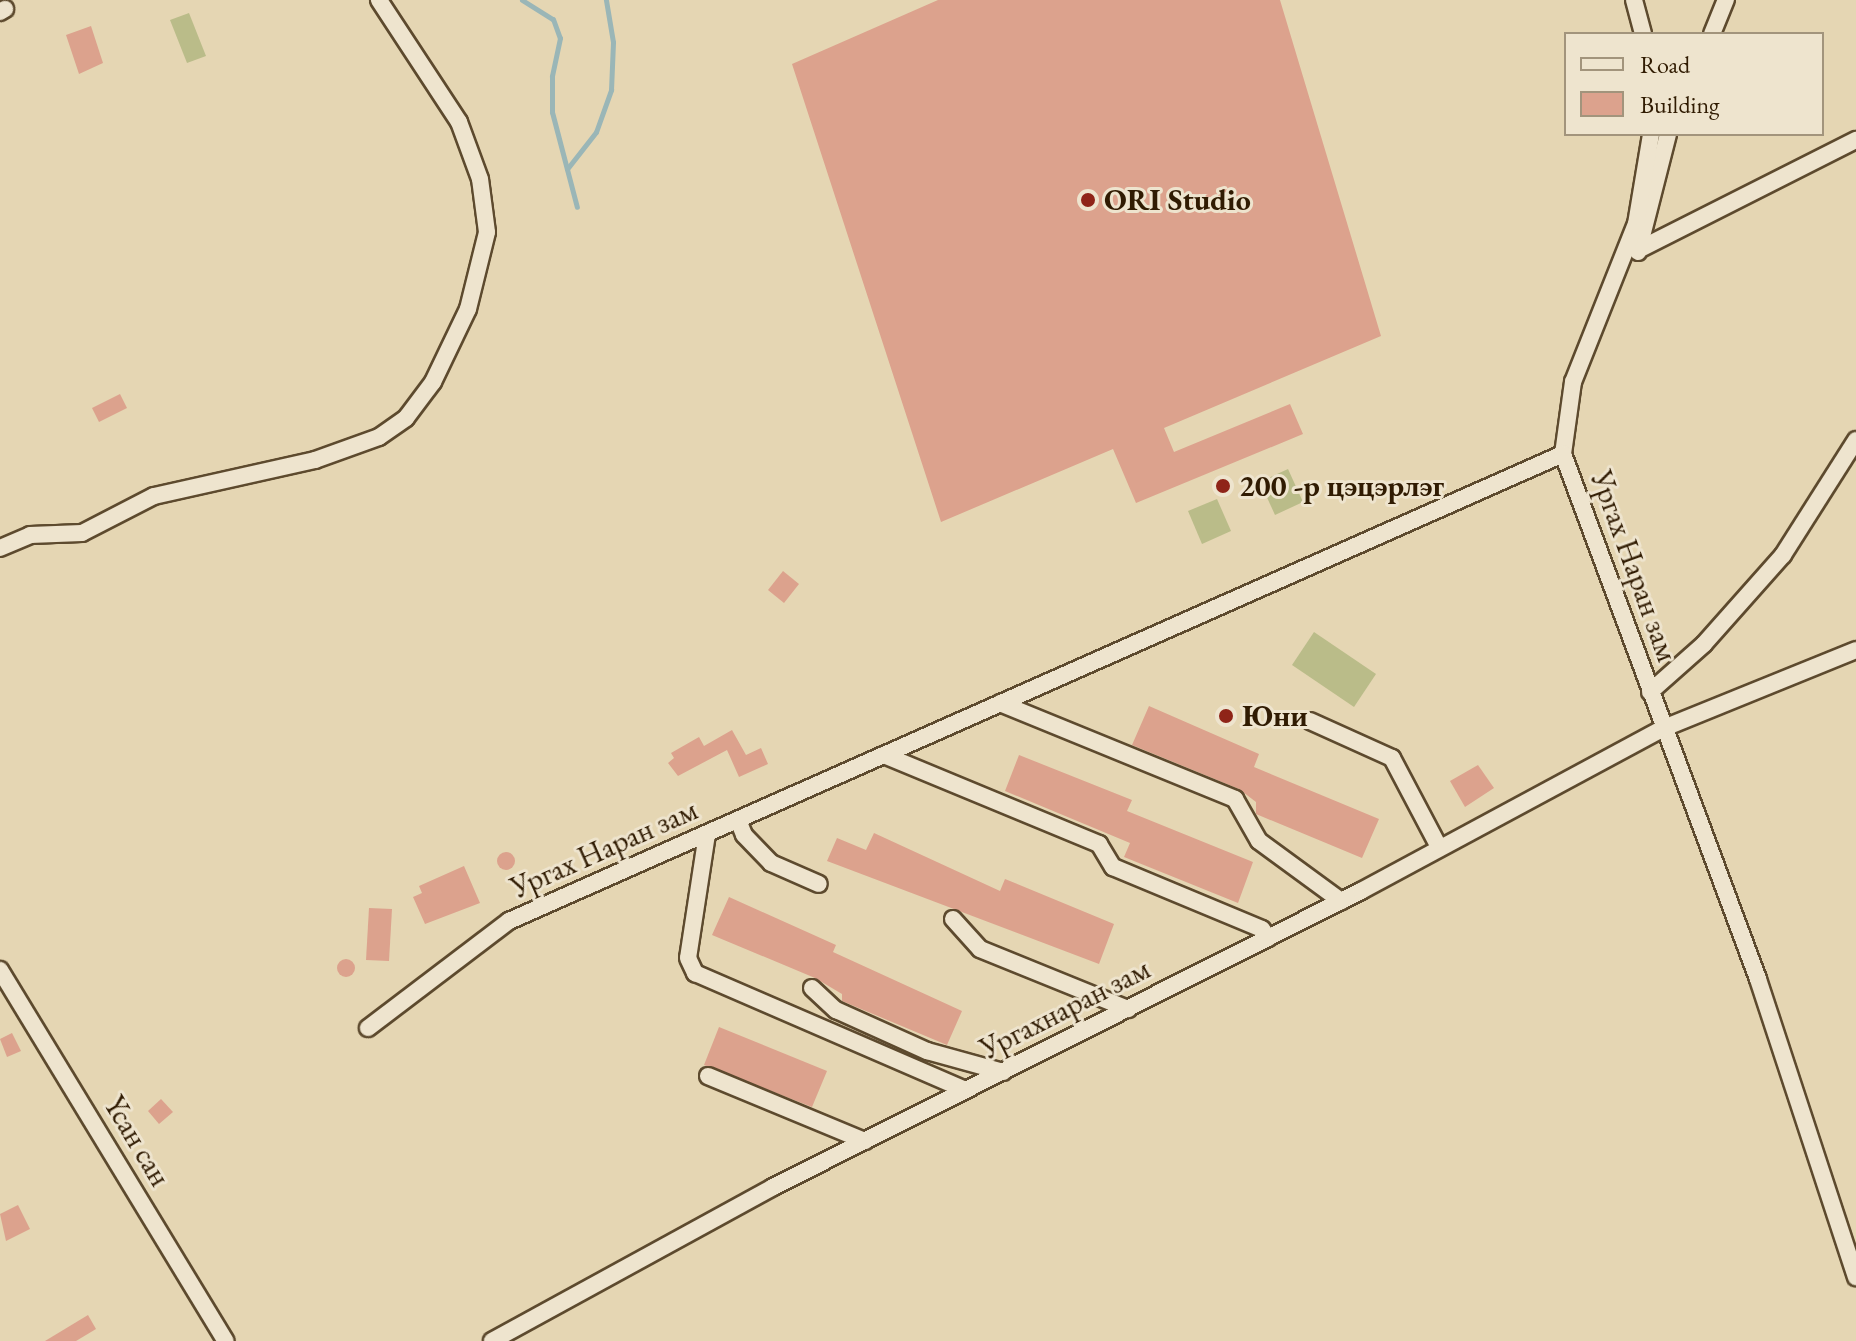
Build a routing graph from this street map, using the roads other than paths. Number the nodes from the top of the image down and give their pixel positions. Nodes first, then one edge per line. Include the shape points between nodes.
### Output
1 (379, 0) edge
2 (1634, 0) edge
3 (1726, 0) edge
4 (1642, 32) edge
5 (1713, 32) edge
6 (1651, 136) edge
7 (1668, 136) edge
8 (1856, 140) edge
9 (1640, 249) junction
10 (1616, 277) junction
11 (1856, 440) edge
12 (1563, 454) junction
13 (0, 548) edge
14 (1856, 650) edge
15 (1650, 692) junction
16 (1000, 703) junction
17 (1310, 721) dead end
18 (1664, 728) junction
19 (884, 755) junction
20 (738, 820) junction
21 (707, 834) junction
22 (1439, 847) junction
23 (819, 884) dead end
24 (1341, 901) junction
25 (953, 919) dead end
26 (1268, 938) junction
27 (0, 970) edge
28 (812, 988) dead end
29 (1128, 1009) junction
30 (368, 1028) dead end
31 (1003, 1072) junction
32 (708, 1076) dead end
33 (966, 1090) junction
34 (865, 1141) junction
35 (1856, 1277) edge
36 (226, 1341) edge
37 (492, 1341) edge

1 - 13 street via 459,122 480,179 487,232 468,309 433,382 406,418 379,437 287,467 154,496 82,533 30,535
2 - 4 street
3 - 5 street
6 - 10 street via 1636,224
7 - 9 street
8 - 9 street
9 - 10 street
10 - 12 street via 1573,382
11 - 15 street via 1783,555 1704,644
12 - 15 street, Ургах Наран зам
12 - 16 street, Ургах Наран зам
14 - 18 street, Ургахнаран зам
15 - 18 street, Ургах Наран зам
16 - 19 street, Ургах Наран зам
16 - 24 street via 1235,799 1259,841
17 - 22 street via 1392,758
18 - 22 street, Ургахнаран зам
18 - 35 street, Ургах Наран зам via 1758,979
19 - 20 street, Ургах Наран зам
19 - 26 street via 1099,844 1113,867 1262,929
20 - 21 street, Ургах Наран зам
20 - 23 street via 744,835 771,863
21 - 30 street, Ургах Наран зам via 509,921
21 - 33 street via 688,958 695,973
22 - 24 street, Ургахнаран зам
24 - 26 street, Ургахнаран зам
25 - 29 street via 980,949
26 - 29 street, Ургахнаран зам
27 - 36 street, Үсан сан
28 - 31 street via 836,1010 927,1051
29 - 31 street, Ургахнаран зам
31 - 33 street, Ургахнаран зам
32 - 34 street
33 - 34 street, Ургахнаран зам
34 - 37 street, Ургахнаран зам

